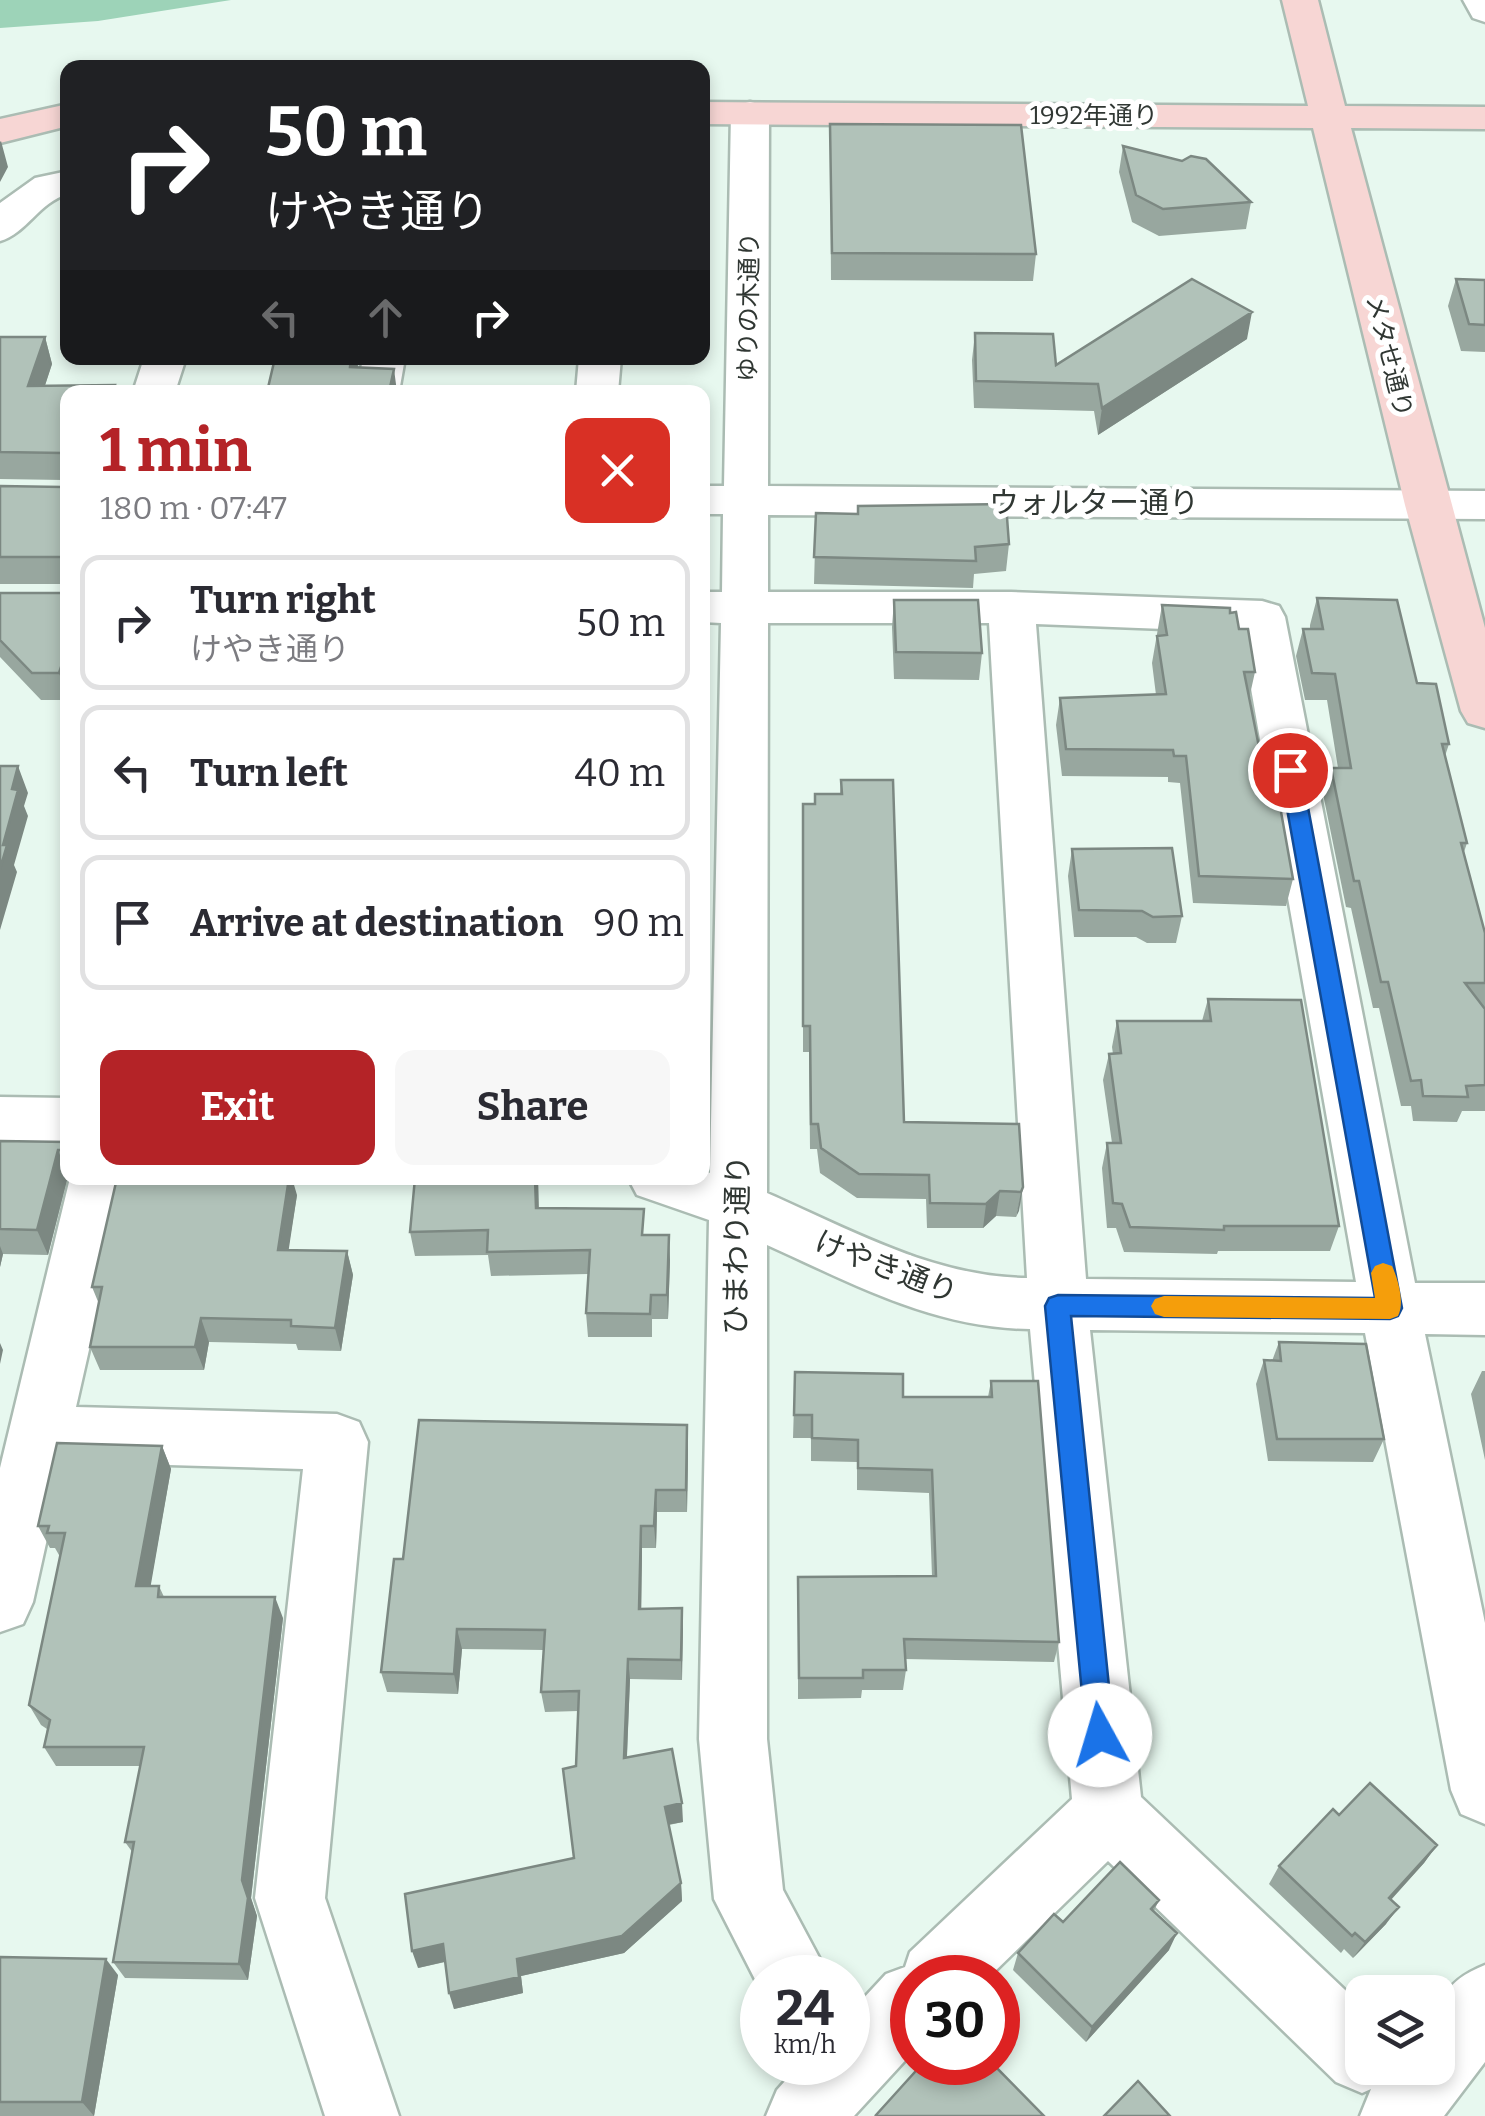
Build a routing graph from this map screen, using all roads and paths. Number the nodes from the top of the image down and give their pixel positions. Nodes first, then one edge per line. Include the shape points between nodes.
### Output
1 (1300, 0) edge
2 (1481, 0) edge
3 (1485, 11) edge
4 (710, 113) edge
5 (750, 114) junction
6 (60, 116) edge
7 (1328, 116) junction
8 (1485, 118) edge
9 (0, 132) edge
10 (60, 182) edge
11 (0, 229) edge
12 (724, 501) edge
13 (1427, 504) junction
14 (1485, 505) edge
15 (724, 607) edge
16 (1011, 608) junction
17 (1485, 710) edge
18 (0, 1120) edge
19 (60, 1121) edge
20 (97, 1185) edge
21 (678, 1185) edge
22 (738, 1206) junction
23 (1058, 1306) junction
24 (1390, 1308) junction
25 (1485, 1308) edge
26 (42, 1434) junction
27 (0, 1602) edge
28 (1485, 1790) edge
29 (1108, 1813) junction
30 (781, 1955) edge
31 (960, 1955) edge
32 (1485, 2001) edge
33 (890, 2021) edge
34 (1345, 2027) edge
35 (1455, 2030) edge
36 (870, 2041) edge
37 (829, 2085) edge
38 (362, 2116) edge
39 (803, 2116) edge

1 - 7 street, メタせ通り
2 - 3 street
4 - 5 street, 1992年通り
5 - 7 street, 1992年通り
5 - 12 street, ゆりの木通り via 734,186
6 - 9 street
7 - 8 street, 1992年通り
7 - 13 street, メタせ通り
10 - 11 street via 10,212
12 - 13 street, ウォルター通り
12 - 15 street, ひまわり通り
13 - 14 street, ウォルター通り
13 - 17 street, メタせ通り
15 - 16 street
15 - 22 street, ひまわり通り
16 - 23 street
16 - 24 street via 1262,617
18 - 19 street
20 - 26 street
21 - 22 street, けやき通り
22 - 23 street, けやき通り via 919,1286 986,1302
22 - 30 street, ひまわり通り via 733,1739 750,1899
23 - 24 street, けやき通り
23 - 29 street
24 - 25 street, けやき通り
24 - 28 street
26 - 27 street
26 - 38 street via 338,1442 290,1898
29 - 31 street
29 - 34 street
32 - 35 street
33 - 36 street
37 - 39 street

